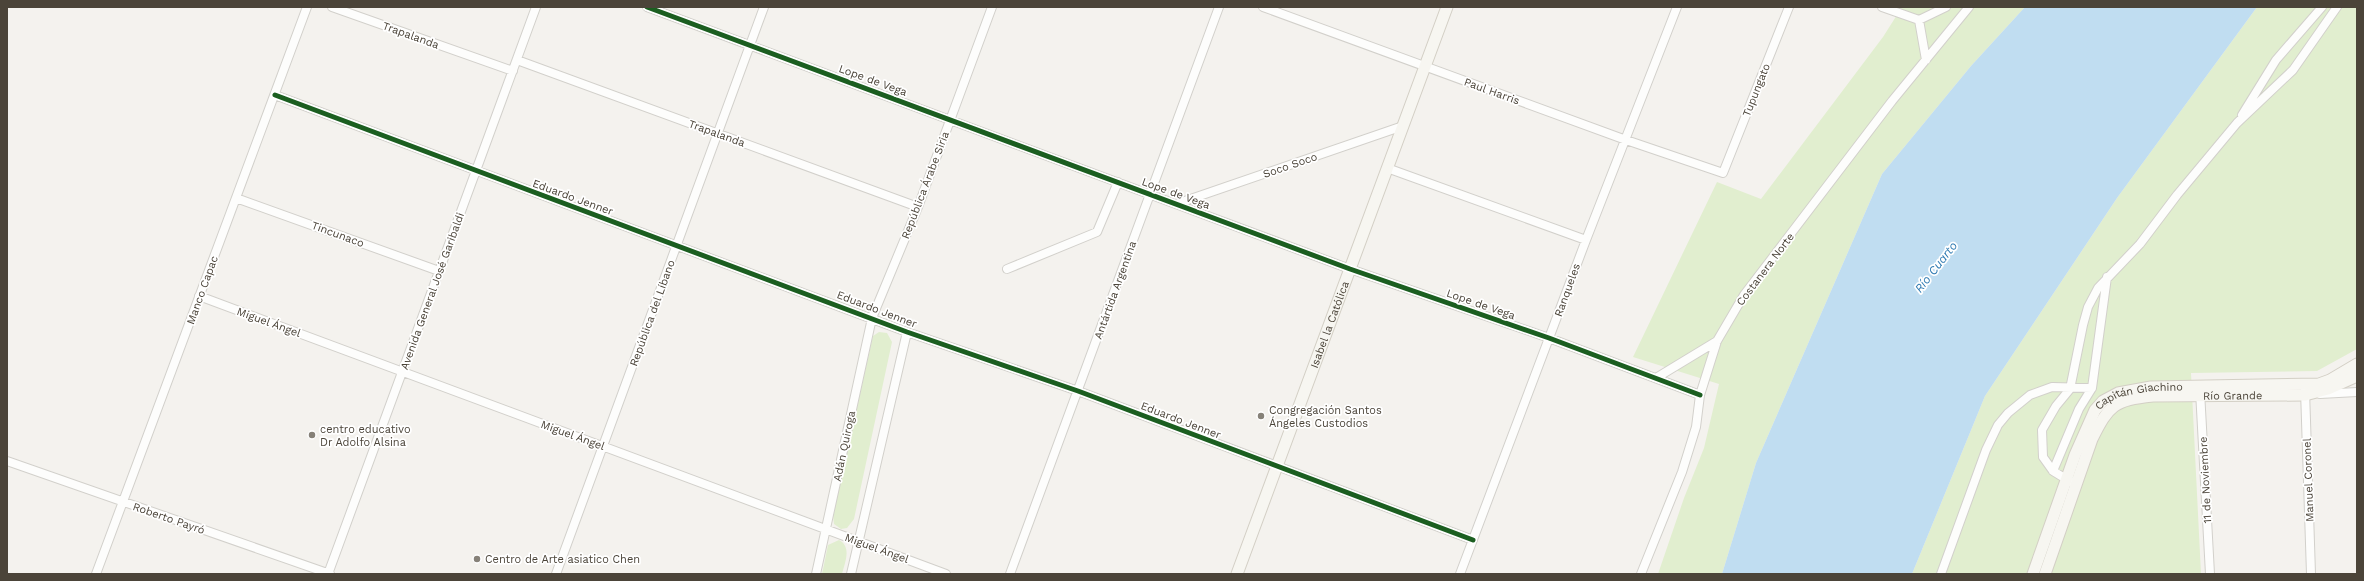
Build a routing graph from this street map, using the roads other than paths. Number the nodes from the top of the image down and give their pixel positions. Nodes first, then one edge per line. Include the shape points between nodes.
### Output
1 (308, 7) edge
2 (332, 7) edge
3 (536, 7) edge
4 (647, 7) edge
5 (764, 7) edge
6 (992, 7) edge
7 (1219, 7) edge
8 (1263, 7) edge
9 (1447, 7) edge
10 (1677, 7) edge
11 (1789, 7) edge
12 (1882, 7) edge
13 (1946, 7) edge
14 (1969, 7) edge
15 (2322, 7) edge
16 (2337, 7) edge
17 (1919, 20) junction
18 (751, 46) junction
19 (517, 60) junction
20 (1926, 60) junction
21 (1425, 67) junction
22 (512, 71) junction
23 (275, 95) junction
24 (950, 120) junction
25 (2237, 124) junction
26 (1403, 126) junction
27 (719, 134) junction
28 (1626, 140) junction
29 (1387, 168) junction
30 (476, 172) junction
31 (1723, 173) joint
32 (1118, 182) junction
33 (1150, 194) junction
34 (236, 198) junction
35 (1176, 204) junction
36 (918, 207) junction
37 (1586, 240) junction
38 (677, 246) junction
39 (1007, 269) dead end
40 (1350, 269) junction
41 (439, 271) junction
42 (2107, 277) junction
43 (200, 296) junction
44 (872, 318) junction
45 (907, 332) junction
46 (1549, 338) junction
47 (1717, 341) junction
48 (2357, 364) edge
49 (402, 372) junction
50 (2357, 376) edge
51 (1656, 378) junction
52 (2092, 388) junction
53 (2070, 389) junction
54 (2200, 390) junction
55 (2305, 390) junction
56 (1078, 391) junction
57 (2357, 392) edge
58 (1700, 395) junction
59 (2111, 408) joint
60 (603, 446) junction
61 (7, 461) edge
62 (1276, 467) junction
63 (2053, 471) junction
64 (2071, 482) junction
65 (123, 502) junction
66 (826, 529) junction
67 (1473, 540) junction
68 (859, 542) junction
69 (96, 574) edge
70 (329, 574) edge
71 (556, 574) edge
72 (816, 574) edge
73 (851, 574) edge
74 (946, 574) edge
75 (1010, 574) edge
76 (1237, 574) edge
77 (1460, 574) edge
78 (1641, 574) edge
79 (1940, 574) edge
80 (2033, 574) edge
81 (2045, 574) edge
82 (2210, 574) edge
83 (2311, 574) edge

1 - 23 street, Manco Capac
2 - 22 street, Trapalanda
3 - 19 street, Avenida General José Garibaldi
4 - 18 street, Lope de Vega
5 - 18 street, República del Líbano
6 - 24 street, República Árabe Siria
7 - 33 street, Antártida Argentina
8 - 21 street, Paul Harris
9 - 21 main road, Isabel la Católica
10 - 28 street, Ranqueles
11 - 31 street, Tupungato
12 - 17 street
13 - 17 street
14 - 20 street, Costanera Norte
15 - 25 street via 2276,60
16 - 25 street via 2293,70
17 - 20 street
18 - 24 street, Lope de Vega
18 - 27 street, República del Líbano
19 - 22 street, Avenida General José Garibaldi
19 - 27 street, Trapalanda
20 - 47 street, Costanera Norte via 1744,295
21 - 26 main road, Isabel la Católica
21 - 28 street, Paul Harris
22 - 30 street, Avenida General José Garibaldi
23 - 30 street, Eduardo Jenner
23 - 34 street, Manco Capac
24 - 32 street, Lope de Vega
24 - 36 street, República Árabe Siria
25 - 42 street via 2177,195 2140,244
26 - 29 main road, Isabel la Católica
26 - 35 street, Soco Soco
27 - 36 street, Trapalanda
27 - 38 street, República del Líbano
28 - 31 street, Paul Harris
28 - 37 street, Ranqueles
29 - 37 street
29 - 40 main road, Isabel la Católica
30 - 38 street, Eduardo Jenner
30 - 41 street, Avenida General José Garibaldi
32 - 33 street, Lope de Vega
32 - 39 street via 1097,232
33 - 35 street, Lope de Vega
33 - 56 street, Antártida Argentina
34 - 41 street, Tincunaco
34 - 43 street, Manco Capac
35 - 40 street, Lope de Vega
36 - 44 street, República Árabe Siria
37 - 46 street, Ranqueles
38 - 44 street, Eduardo Jenner
38 - 60 street, República del Líbano
40 - 46 street, Lope de Vega
40 - 62 main road, Isabel la Católica
41 - 49 street, Avenida General José Garibaldi
42 - 52 street
42 - 53 street via 2088,307
43 - 49 street, Miguel Ángel
43 - 65 street, Manco Capac
44 - 45 street, Eduardo Jenner
44 - 66 street, Adán Quiroga
45 - 56 street, Eduardo Jenner
45 - 68 street
46 - 51 street, Lope de Vega
46 - 67 street, Ranqueles
47 - 51 street
47 - 58 street, Costanera Norte
48 - 55 main road via 2330,380
49 - 60 street, Miguel Ángel
49 - 70 street, Avenida General José Garibaldi
50 - 55 main road via 2328,389
51 - 58 street, Lope de Vega
52 - 53 street
52 - 63 street via 2079,409
53 - 63 street via 2042,430 2043,457
53 - 79 street via 2052,387 2030,395 1998,425 1986,450
54 - 55 main road, Río Grande
54 - 59 main road, Río Grande via 2135,398
54 - 64 main road, Capitán Giachino via 2129,389 2103,401 2088,425
54 - 82 street, 11 de Noviembre
55 - 57 street, Río Grande
55 - 83 street, Manuel Coronel
56 - 62 street, Eduardo Jenner
56 - 75 street, Antártida Argentina
58 - 78 street, Costanera Norte via 1696,426 1682,472
59 - 64 main road, Capitán Giachino
60 - 66 street, Miguel Ángel
60 - 71 street, República del Líbano
61 - 65 street, Roberto Payró
62 - 67 street, Eduardo Jenner
62 - 76 main road, Isabel la Católica
63 - 64 street
64 - 80 main road, Capitán Giachino
64 - 81 main road, Capitán Giachino
65 - 69 street, Manco Capac
65 - 70 street, Roberto Payró
66 - 68 street, Miguel Ángel
66 - 72 street, Adán Quiroga
67 - 77 street, Ranqueles
68 - 73 street
68 - 74 street, Miguel Ángel

